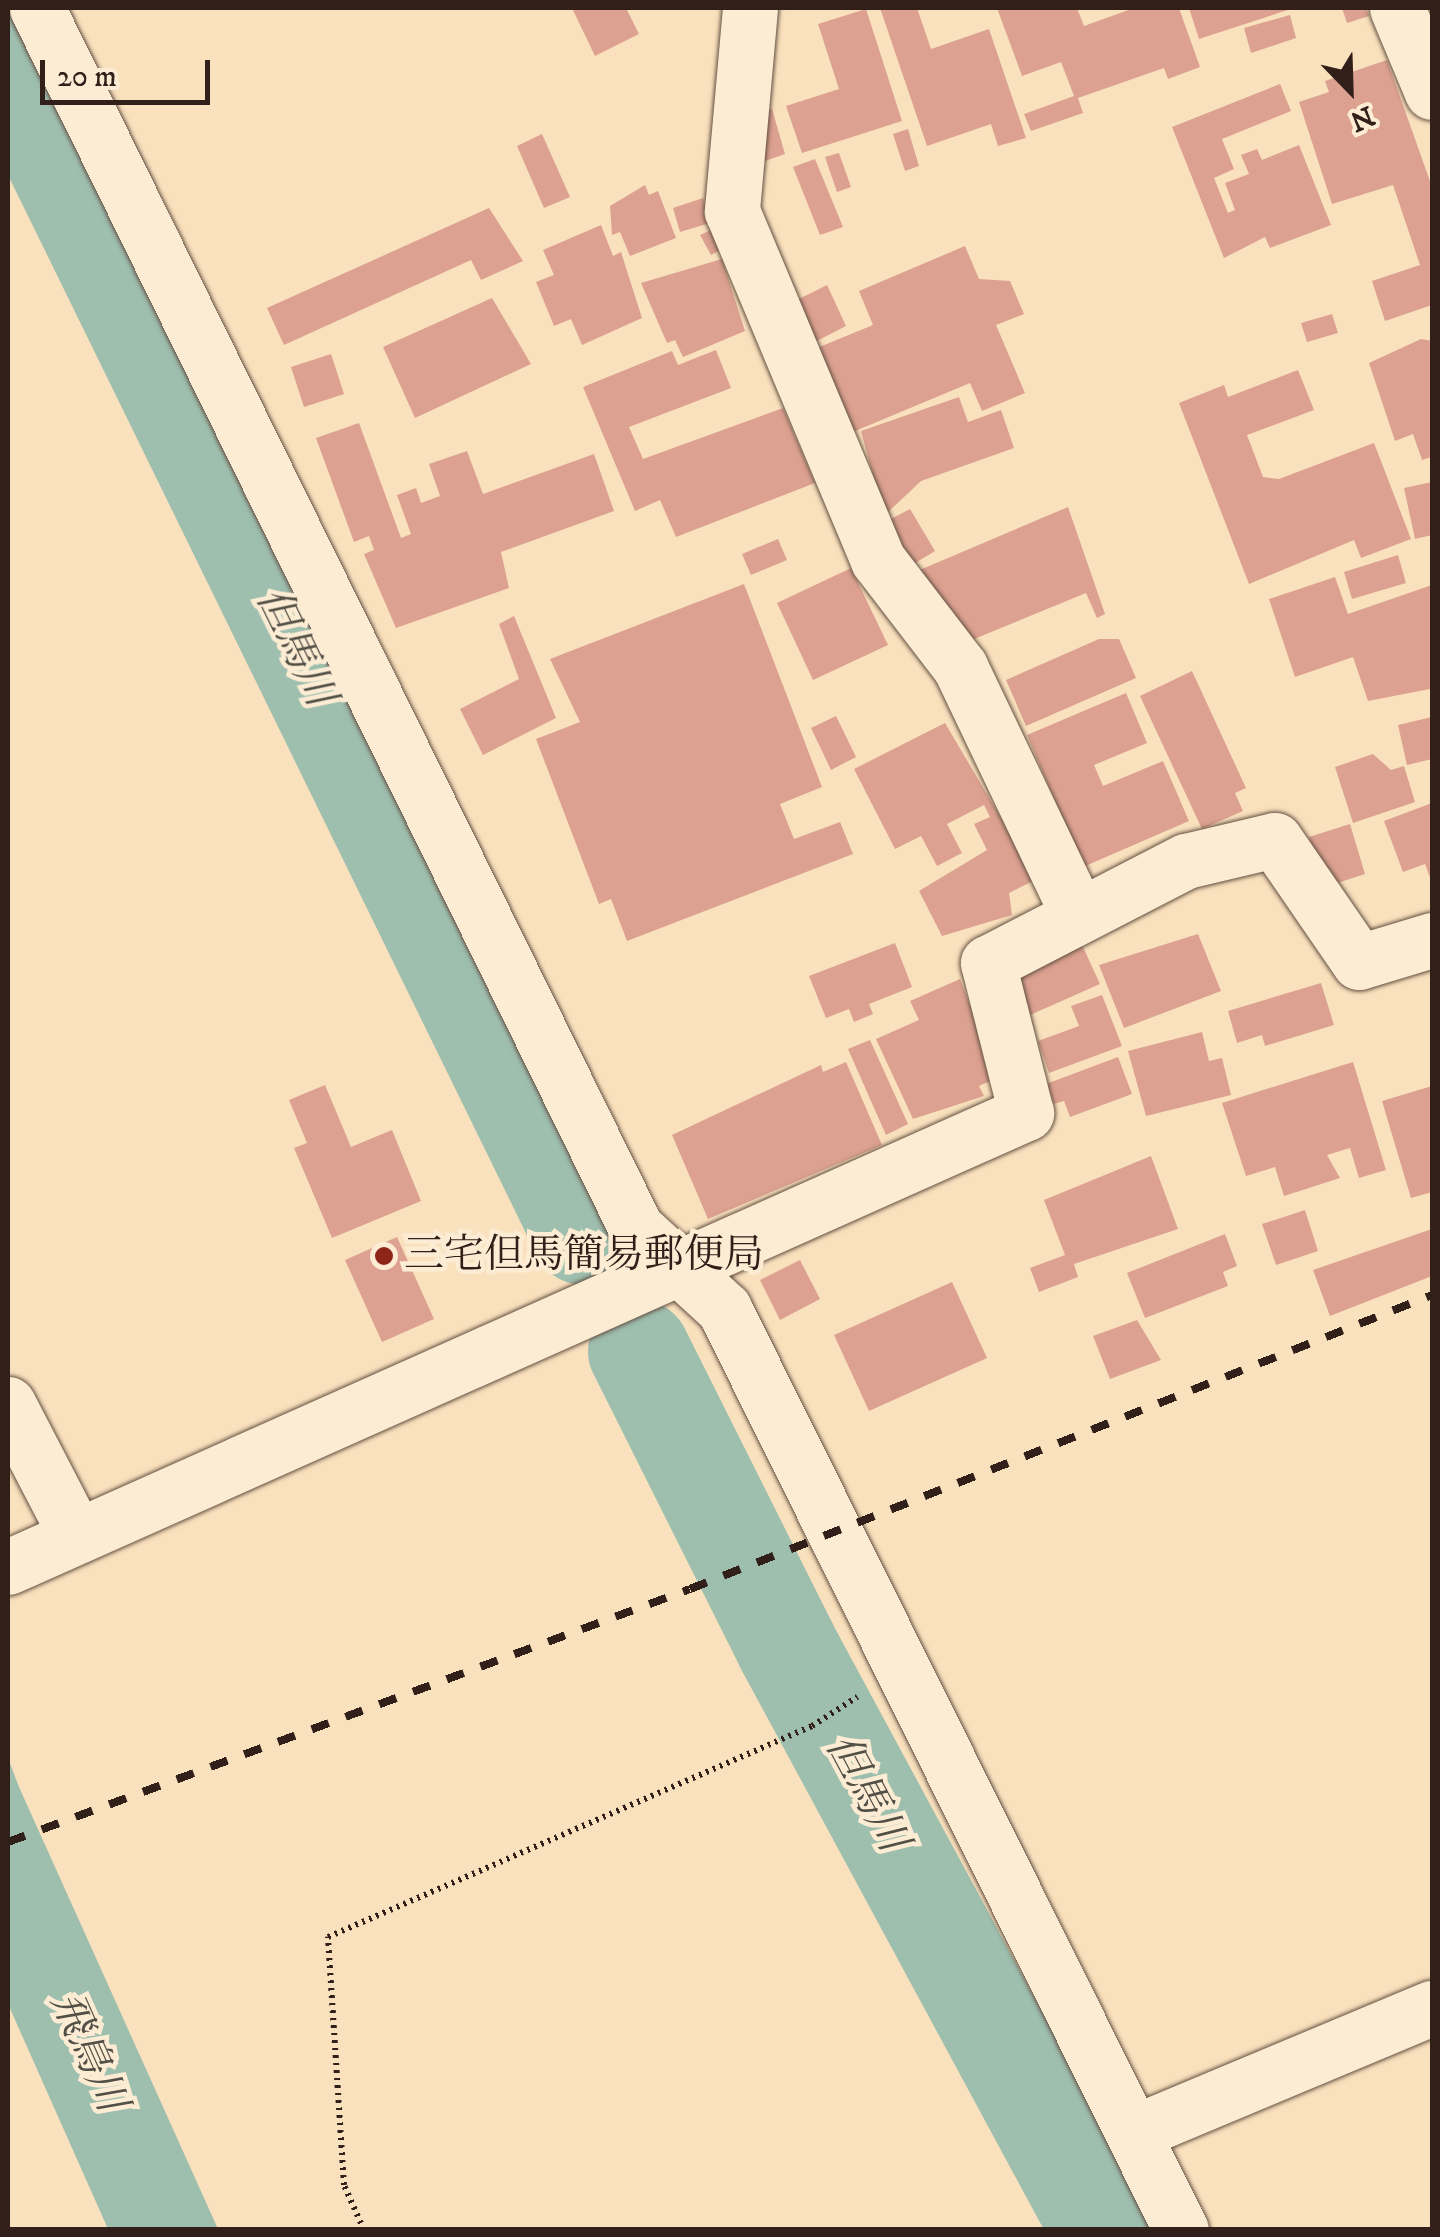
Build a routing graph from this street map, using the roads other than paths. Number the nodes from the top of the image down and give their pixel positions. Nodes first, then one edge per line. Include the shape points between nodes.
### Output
1 (37, 8) edge
2 (750, 8) edge
3 (1396, 8) edge
4 (1432, 92) edge
5 (1076, 910) junction
6 (1432, 940) edge
7 (674, 1268) junction
8 (8, 1404) edge
9 (41, 1551) edge
10 (1432, 2008) edge
11 (1134, 2132) junction
12 (1180, 2230) edge

1 - 7 street via 636,1228
2 - 5 street via 732,212 878,560 960,667
3 - 4 street
5 - 6 street via 1186,861 1275,840 1359,962
5 - 7 street via 988,963 1026,1113
7 - 9 street
7 - 11 street via 724,1309 838,1530 897,1670
8 - 9 street
10 - 11 street
11 - 12 street

